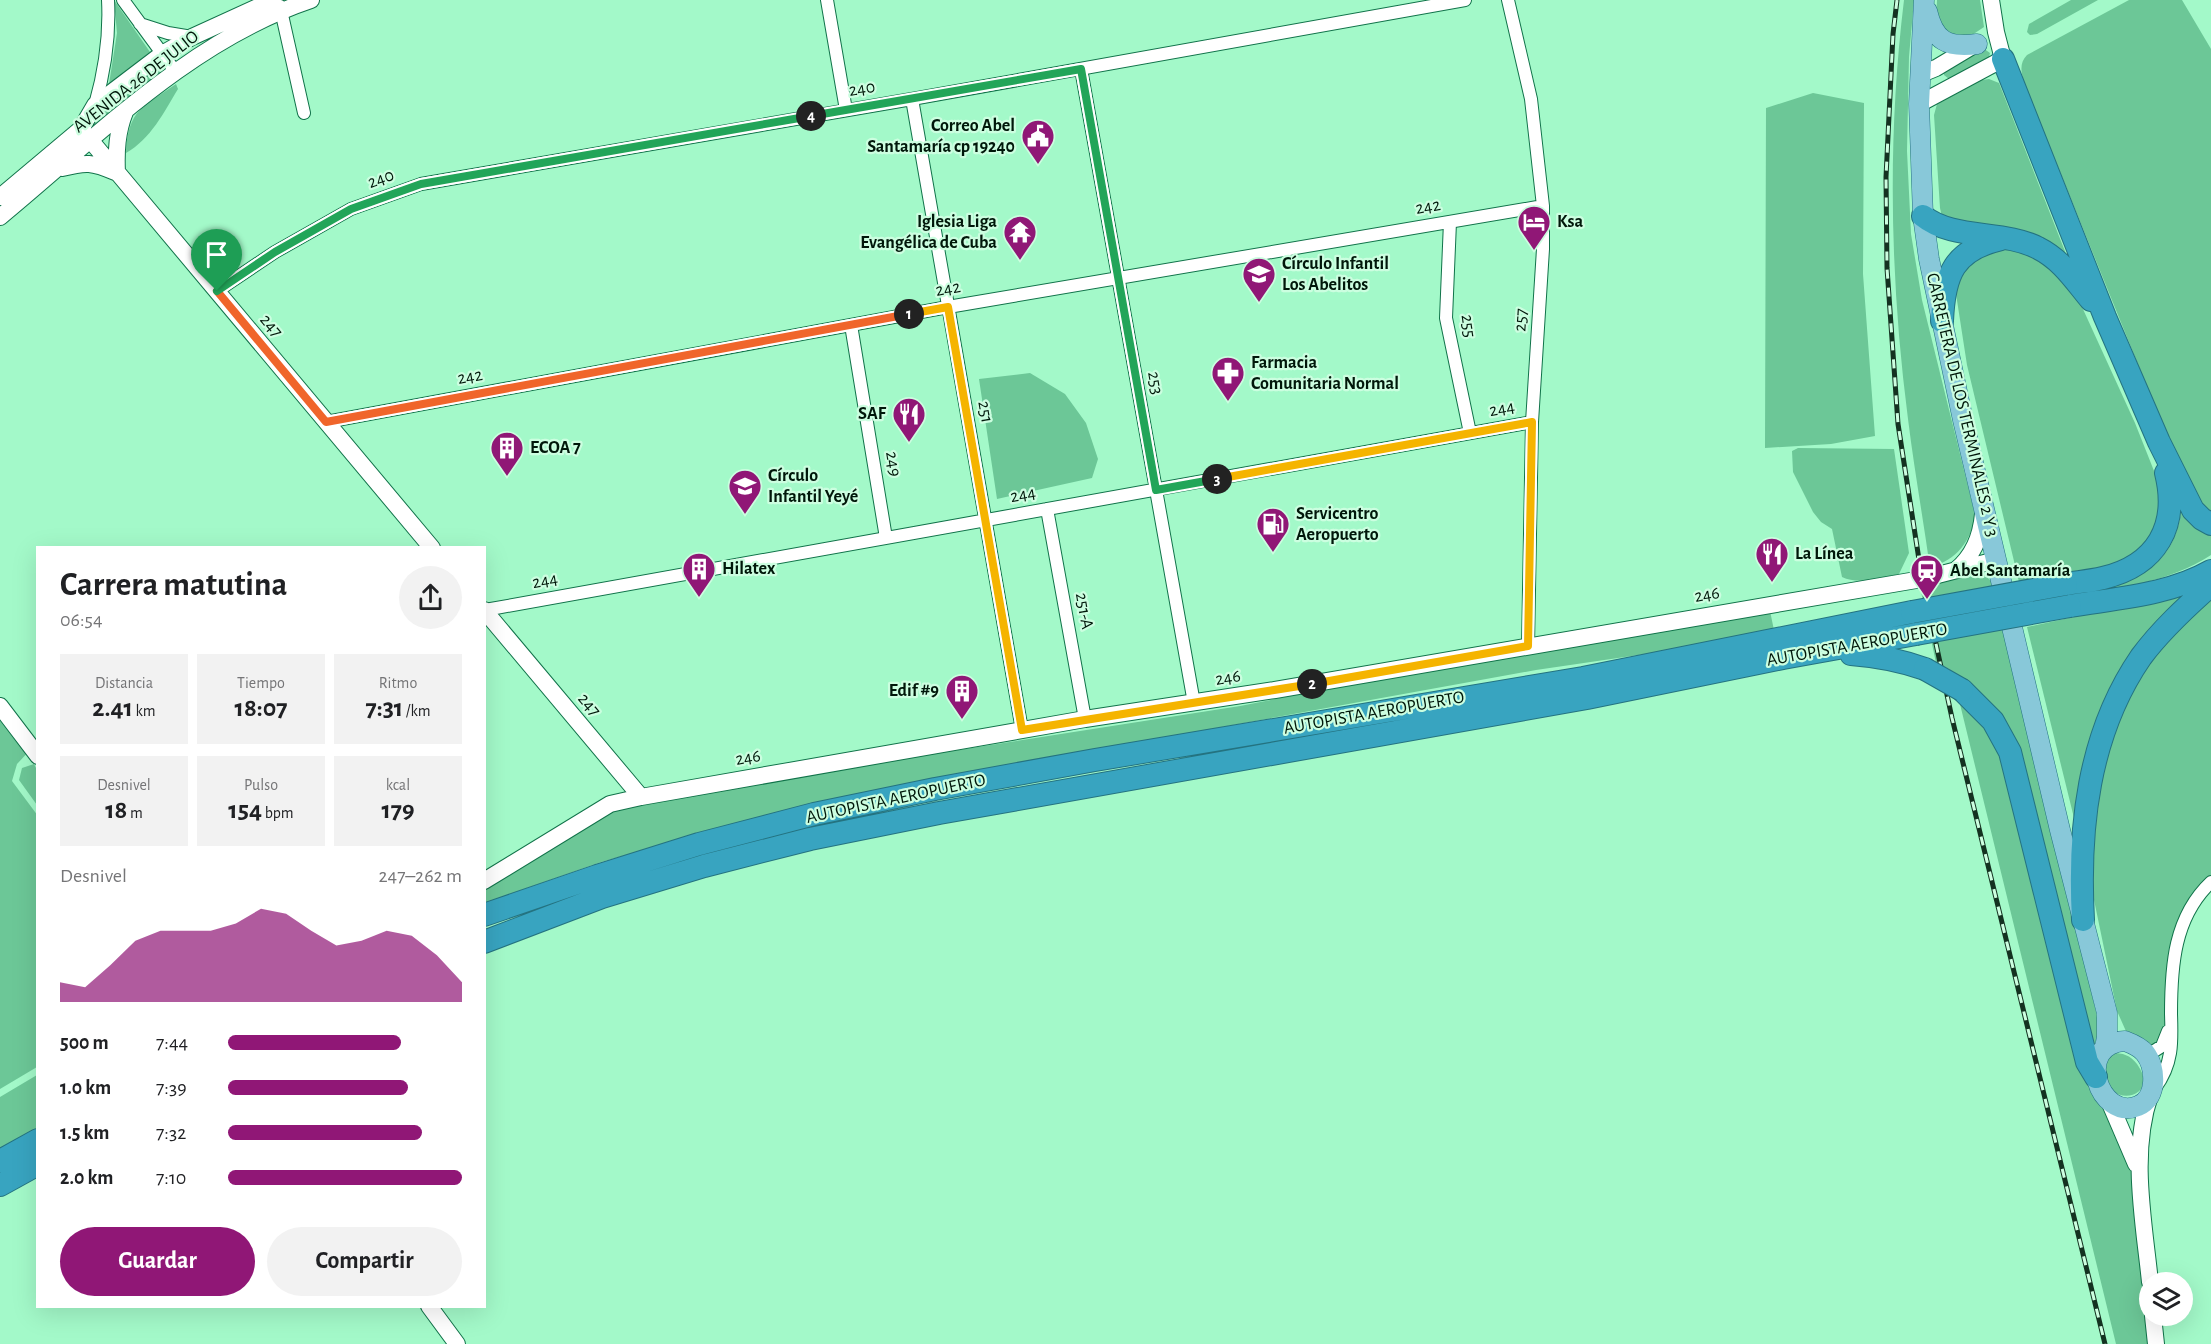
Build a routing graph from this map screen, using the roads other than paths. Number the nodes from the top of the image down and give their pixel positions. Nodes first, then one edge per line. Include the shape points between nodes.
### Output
1 (108, 0) edge
2 (123, 0) edge
3 (311, 0) edge
4 (826, 0) edge
5 (1465, 0) edge
6 (1508, 0) edge
7 (1991, 0) edge
8 (1924, 1) edge
9 (278, 3) edge
10 (140, 24) junction
11 (1996, 32) junction
12 (192, 37) junction
13 (1977, 44) junction
14 (162, 54) junction
15 (2003, 59) junction
16 (1081, 69) junction
17 (175, 72) junction
18 (1919, 75) junction
19 (912, 99) junction
20 (1919, 104) junction
21 (95, 105) junction
22 (126, 110) junction
23 (846, 110) junction
24 (304, 113) dead end
25 (86, 135) junction
26 (58, 169) junction
27 (117, 173) junction
28 (0, 197) edge
29 (1543, 206) junction
30 (1923, 216) junction
31 (0, 217) edge
32 (1450, 222) junction
33 (2003, 238) junction
34 (1118, 278) junction
35 (217, 291) junction
36 (948, 307) junction
37 (2105, 317) junction
38 (1942, 321) junction
39 (851, 324) junction
40 (326, 422) junction
41 (1532, 422) junction
42 (1470, 433) junction
43 (2159, 442) junction
44 (1156, 490) junction
45 (1984, 507) junction
46 (1047, 509) junction
47 (986, 520) junction
48 (2211, 524) edge
49 (886, 538) junction
50 (430, 546) edge
51 (1996, 560) junction
52 (1956, 570) junction
53 (2211, 571) edge
54 (2211, 585) edge
55 (486, 610) edge
56 (486, 611) edge
57 (1914, 623) junction
58 (1528, 646) junction
59 (1783, 658) junction
60 (1194, 703) junction
61 (0, 706) edge
62 (1085, 719) junction
63 (1022, 730) junction
64 (36, 753) edge
65 (641, 796) junction
66 (486, 880) edge
67 (2211, 882) edge
68 (486, 914) edge
69 (2083, 920) junction
70 (486, 941) edge
71 (2107, 1013) junction
72 (2171, 1015) junction
73 (2125, 1041) junction
74 (2105, 1048) junction
75 (2144, 1052) junction
76 (2096, 1077) junction
77 (2150, 1095) junction
78 (2109, 1101) junction
79 (36, 1141) edge
80 (0, 1161) edge
81 (36, 1165) edge
82 (2140, 1176) junction
83 (0, 1185) edge
84 (2149, 1272) edge
85 (430, 1308) edge
86 (2154, 1326) edge
87 (457, 1344) edge
88 (2156, 1344) edge

1 - 21 street via 104,72
2 - 10 street
3 - 9 street, AVENIDA 26 DE JULIO
4 - 23 street
5 - 16 street, 240
6 - 29 street, 257 via 1531,99
7 - 11 street
8 - 13 main road via 1930,26 1943,41
8 - 18 main road, CARRETERA DE LOS TERMINALES 2 Y 3
9 - 12 street, AVENIDA 26 DE JULIO
9 - 17 street, AVENIDA 26 DE JULIO
9 - 24 street
10 - 12 street
10 - 14 street
11 - 13 street
11 - 15 street
12 - 14 street, AVENIDA 26 DE JULIO
13 - 18 street
14 - 17 street
14 - 21 street, AVENIDA 26 DE JULIO
15 - 20 street
15 - 37 highway
16 - 19 street, 240
16 - 34 street, 253
17 - 22 street, AVENIDA 26 DE JULIO
18 - 20 main road, CARRETERA DE LOS TERMINALES 2 Y 3
19 - 23 street, 240
19 - 36 street, 251
20 - 30 main road, CARRETERA DE LOS TERMINALES 2 Y 3
21 - 25 street, AVENIDA 26 DE JULIO
22 - 25 street, AVENIDA 26 DE JULIO
22 - 27 street via 116,144
23 - 35 street, 240 via 421,184 351,209
25 - 26 street, AVENIDA 26 DE JULIO
25 - 27 street, 247
25 - 28 street, AVENIDA 26 DE JULIO
26 - 27 street via 96,163
26 - 31 street, AVENIDA 26 DE JULIO
27 - 35 street, 247
29 - 32 street, 242
29 - 41 street, 257
30 - 33 highway via 1945,228
30 - 38 main road, CARRETERA DE LOS TERMINALES 2 Y 3
32 - 34 street, 242
32 - 42 street, 255 via 1446,318
33 - 37 highway via 2037,248 2054,258
33 - 38 highway via 1973,248 1957,263 1945,290
34 - 36 street, 242
34 - 44 street, 253
35 - 40 street, 247
36 - 39 street, 242
36 - 47 street, 251
37 - 43 highway
38 - 45 main road, CARRETERA DE LOS TERMINALES 2 Y 3
39 - 40 street, 242
39 - 49 street, 249
40 - 50 street, 247
41 - 42 street, 244
41 - 58 street, 257
42 - 44 street, 244
43 - 48 highway via 2193,510
43 - 57 highway, AUTOPISTA AEROPUERTO, bridge via 2171,502 2170,517 2154,551 2138,564 2103,578
44 - 46 street, 244
44 - 60 street, 253
45 - 51 main road, CARRETERA DE LOS TERMINALES 2 Y 3
45 - 52 street via 1980,535
46 - 47 street, 244
46 - 62 street, 251-A
47 - 49 street, 244
47 - 63 street, 251
49 - 55 street, 244
51 - 52 street, 246
51 - 69 main road, CARRETERA DE LOS TERMINALES 2 Y 3
52 - 58 street, 246
53 - 57 highway, AUTOPISTA AEROPUERTO, bridge via 2160,590 2070,606
54 - 69 highway via 2176,616 2142,656 2104,730 2092,768 2085,820
56 - 65 street, 247
57 - 59 highway, AUTOPISTA AEROPUERTO
57 - 68 highway, AUTOPISTA AEROPUERTO via 935,789 814,814 699,844
58 - 60 street, 246
59 - 70 highway, AUTOPISTA AEROPUERTO via 1587,698 810,839 602,897
59 - 76 highway, bridge via 1849,654 1905,662 1962,690 1993,721 2010,752 2087,1062
60 - 62 street, 246
61 - 64 street
62 - 63 street, 246
63 - 65 street, 246
65 - 66 street, 246 via 610,804
67 - 72 street via 2194,901 2177,939
69 - 71 main road, CARRETERA DE LOS TERMINALES 2 Y 3
71 - 73 main road, CARRETERA DE LOS TERMINALES 2 Y 3
71 - 74 main road, CARRETERA DE LOS TERMINALES 2 Y 3
72 - 75 street via 2162,1046 2151,1053
72 - 77 street via 2173,1037 2168,1061
73 - 74 main road
73 - 75 main road
74 - 76 main road via 2096,1066
75 - 77 main road via 2153,1071
76 - 78 main road
77 - 78 main road via 2134,1108
77 - 82 street via 2144,1113
78 - 82 street
79 - 80 highway
81 - 83 highway
82 - 84 street
85 - 87 street
86 - 88 street

